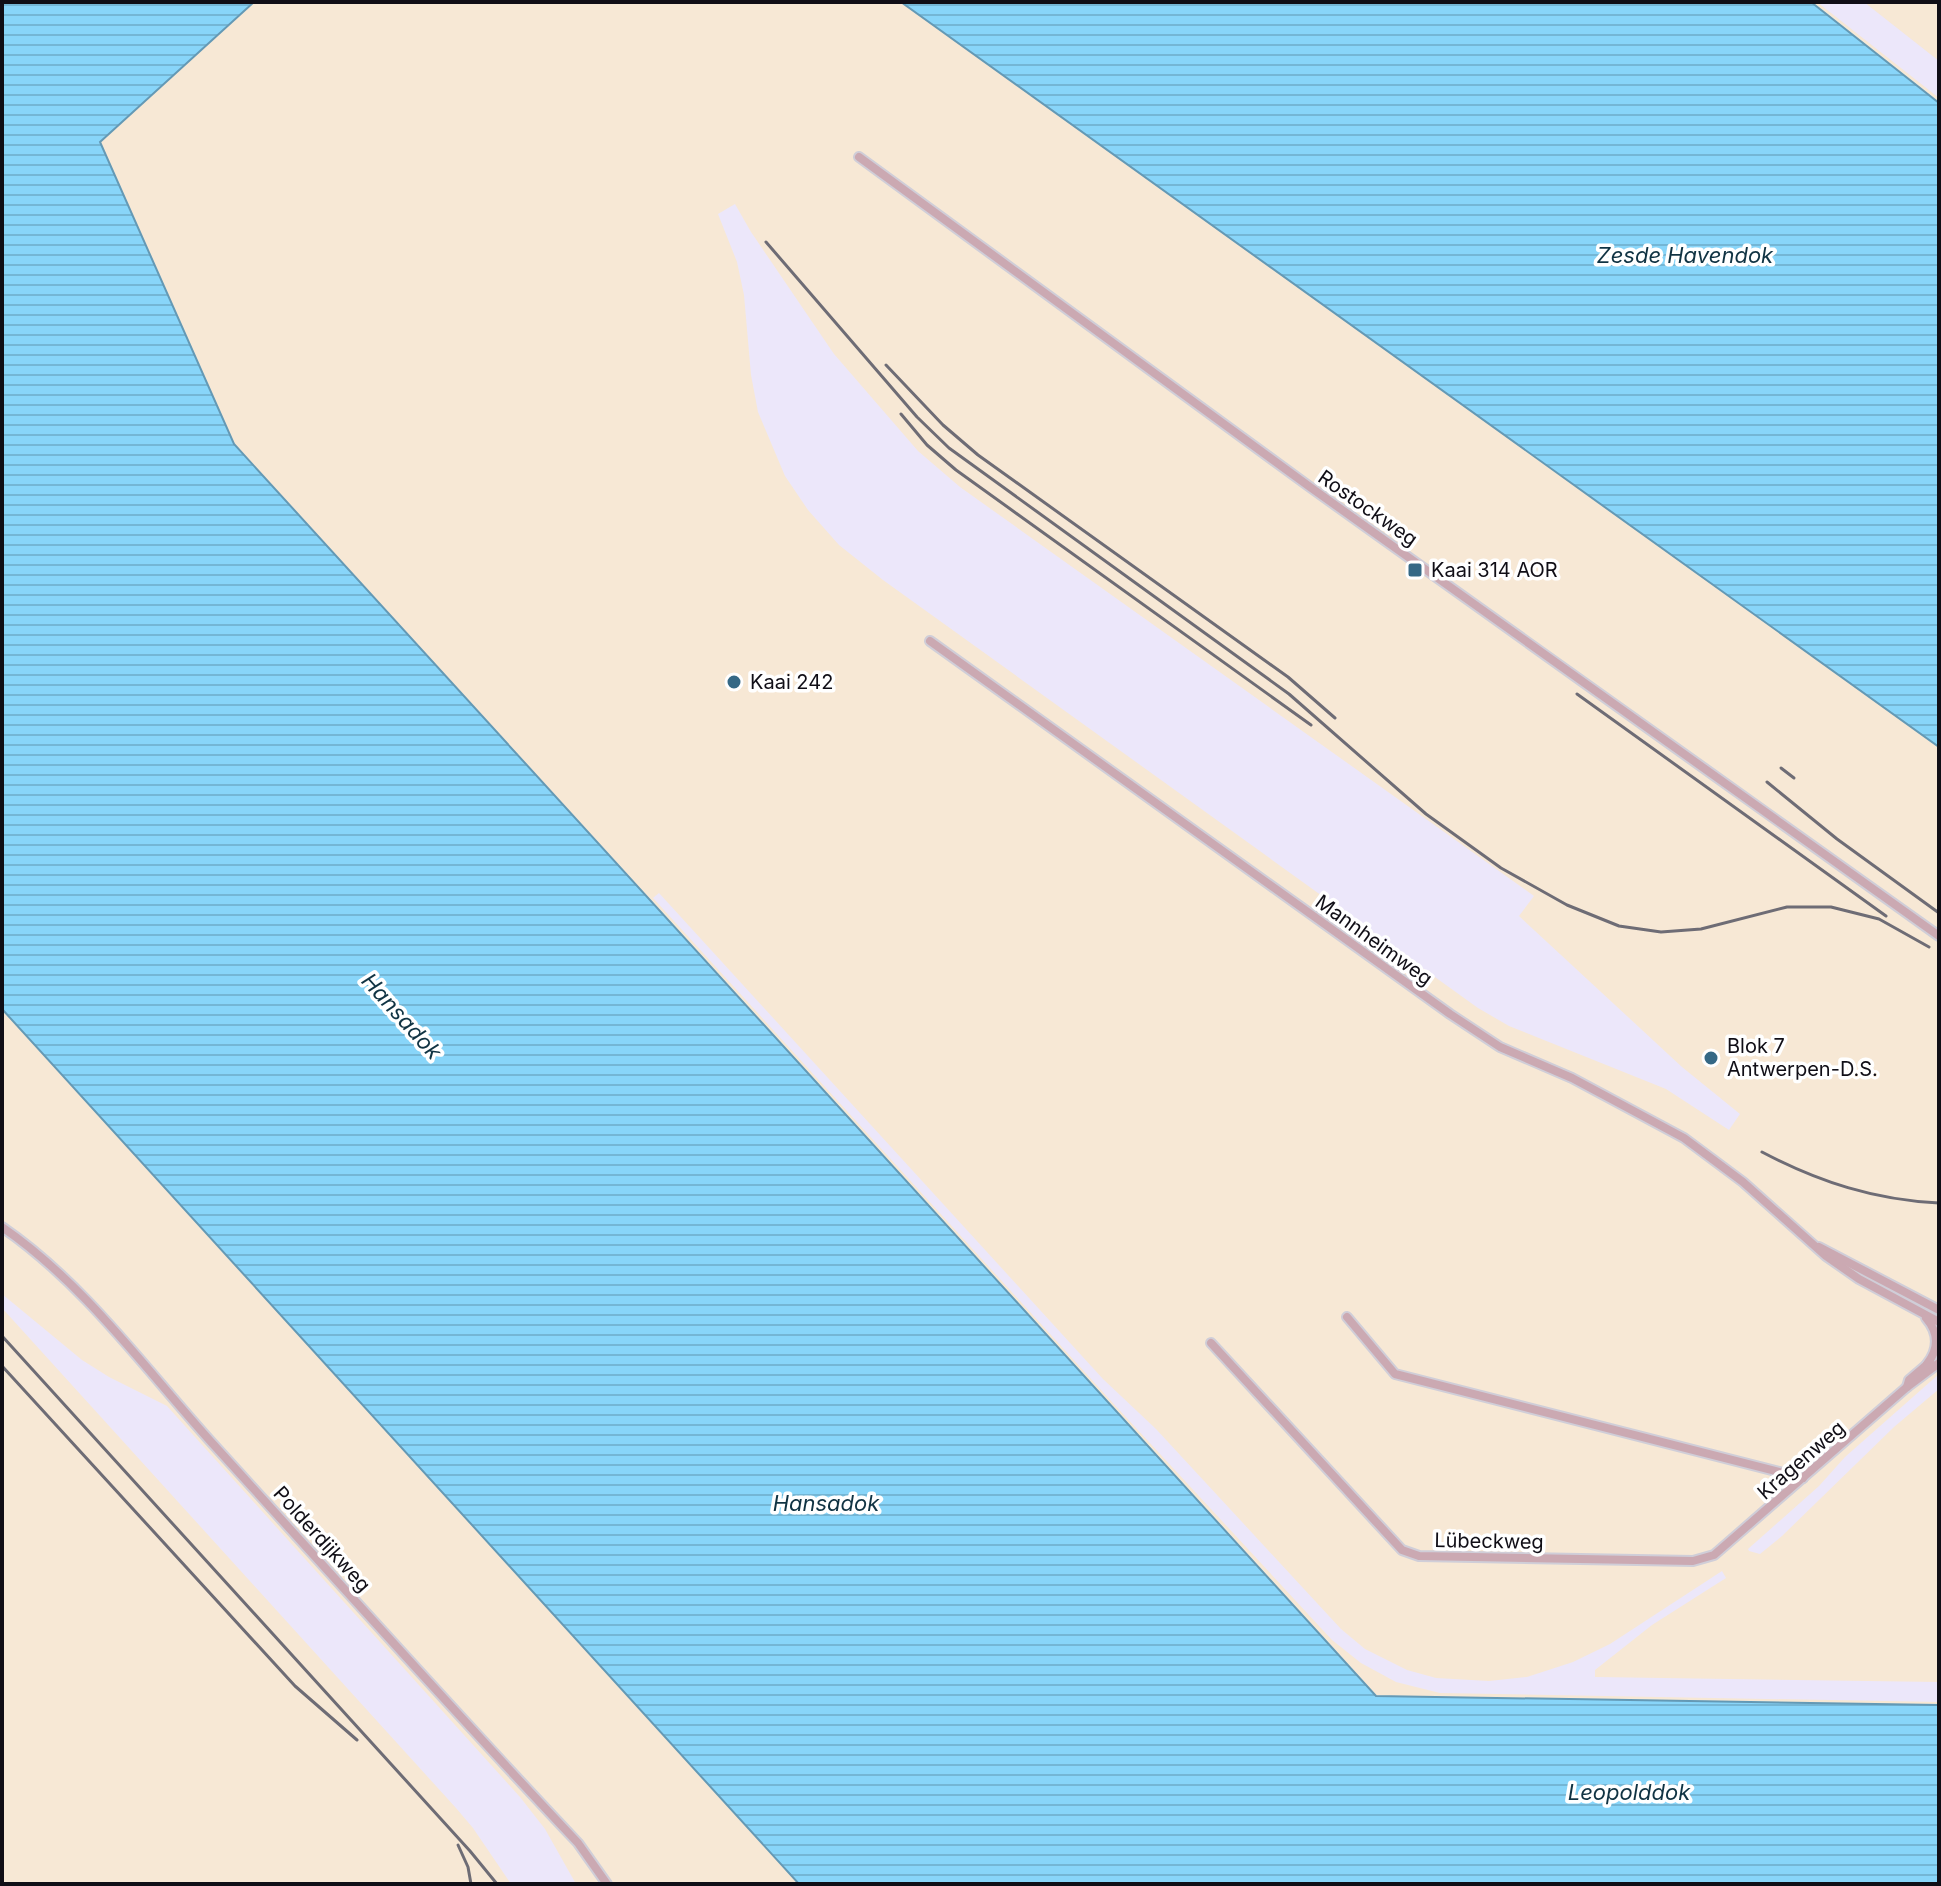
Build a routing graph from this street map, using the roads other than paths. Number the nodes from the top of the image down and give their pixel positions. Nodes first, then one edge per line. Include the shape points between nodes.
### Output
1 (859, 157) dead end
2 (930, 641) dead end
3 (1939, 936) edge
4 (2, 1227) edge
5 (1811, 1243) junction
6 (1937, 1310) edge
7 (1919, 1313) junction
8 (1347, 1317) dead end
9 (1939, 1322) edge
10 (1211, 1343) dead end
11 (1939, 1353) edge
12 (1935, 1364) edge
13 (1803, 1478) junction
14 (1714, 1555) joint
15 (607, 1884) edge

1 - 3 street, Rostockweg
2 - 5 street, Mannheimweg via 1485,1038 1684,1138
4 - 15 street, Polderdijkweg via 66,1278 578,1843
5 - 6 street, Mannheimweg
5 - 7 street, Mannheimweg via 1859,1279
7 - 9 street
7 - 12 street via 1935,1333
8 - 13 street via 1395,1374
10 - 14 street, Lübeckweg via 1402,1550 1419,1556 1678,1561
11 - 12 street, Kragenweg
12 - 13 street, Kragenweg
13 - 14 street, Kragenweg

